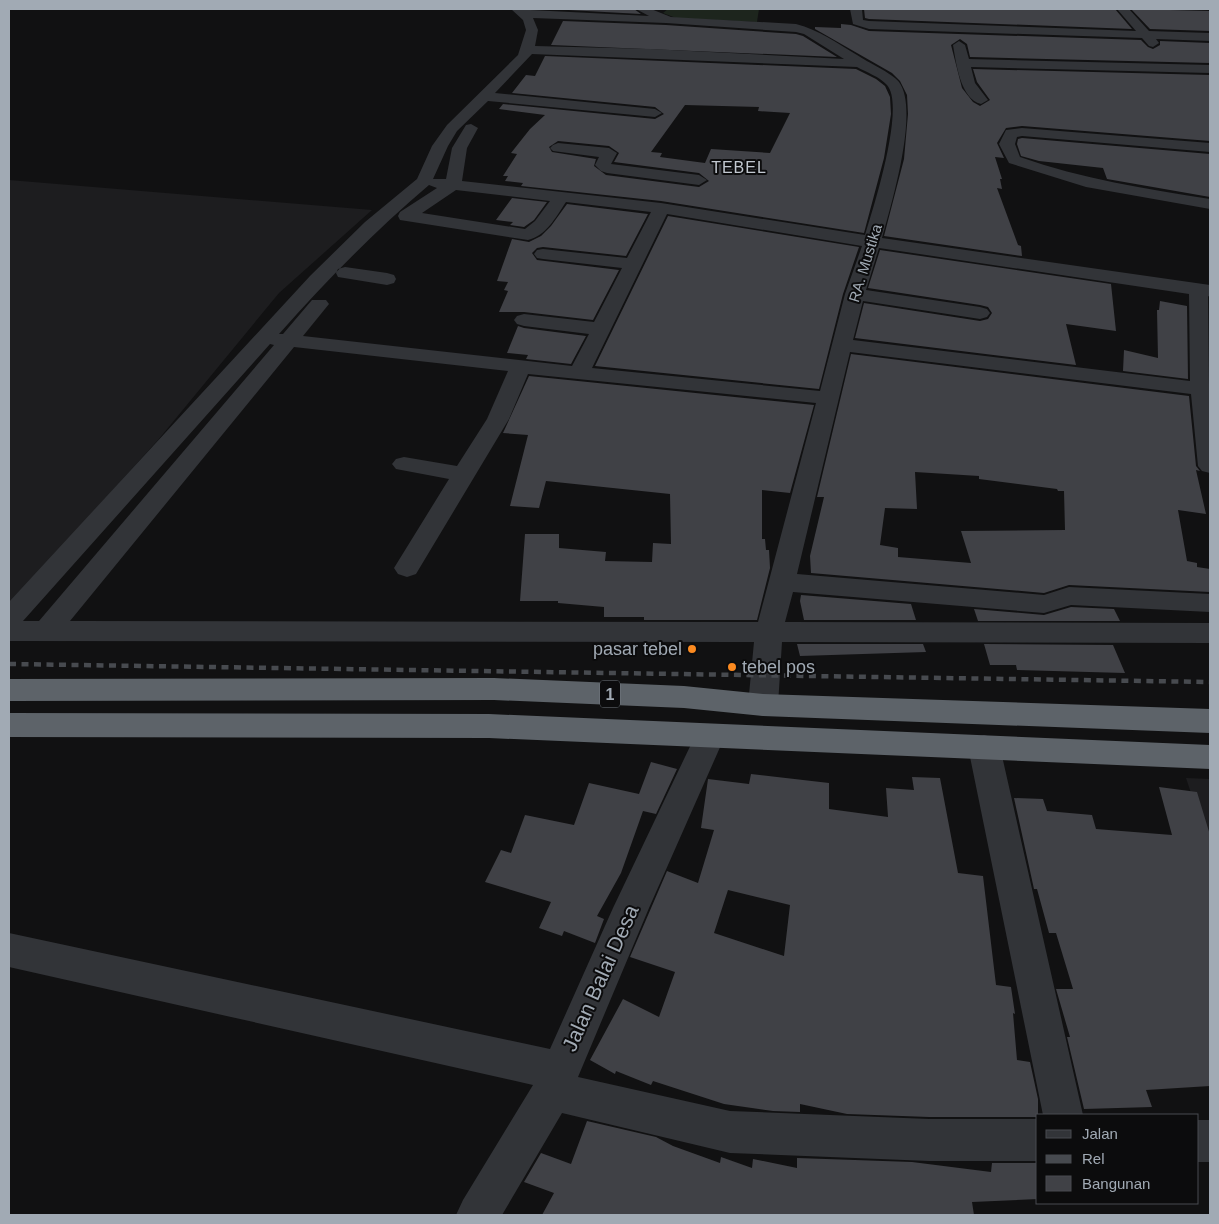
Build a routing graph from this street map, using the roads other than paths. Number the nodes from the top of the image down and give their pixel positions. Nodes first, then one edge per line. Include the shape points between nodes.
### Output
1 (642, 9) edge
2 (856, 9) edge
3 (1123, 9) edge
4 (669, 20) junction
5 (953, 28) junction
6 (534, 29) edge
7 (1145, 35) junction
8 (1210, 37) edge
9 (1157, 48) dead end
10 (858, 63) junction
11 (962, 63) junction
12 (1210, 69) edge
13 (500, 90) junction
14 (981, 100) dead end
15 (655, 113) dead end
16 (1210, 147) edge
17 (558, 148) dead end
18 (440, 183) junction
19 (686, 193) junction
20 (561, 197) junction
21 (1210, 204) edge
22 (406, 216) junction
23 (873, 242) junction
24 (543, 254) dead end
25 (632, 264) junction
26 (348, 270) junction
27 (387, 276) dead end
28 (1204, 289) edge
29 (855, 294) junction
30 (980, 313) dead end
31 (524, 320) dead end
32 (600, 330) junction
33 (275, 339) junction
34 (842, 345) junction
35 (521, 366) junction
36 (579, 373) junction
37 (1201, 390) junction
38 (829, 398) junction
39 (404, 464) dead end
40 (1210, 466) edge
41 (462, 474) junction
42 (408, 568) dead end
43 (783, 582) junction
44 (1210, 603) edge
45 (21, 629) edge
46 (769, 632) junction
47 (1210, 633) edge
48 (9, 690) edge
49 (763, 705) junction
50 (1210, 721) edge
51 (9, 725) edge
52 (710, 736) junction
53 (984, 747) junction
54 (1210, 756) edge
55 (9, 950) edge
56 (555, 1081) junction
57 (1063, 1114) edge
58 (1036, 1140) edge
59 (478, 1215) edge

1 - 4 street, RA. Mustika
2 - 5 street via 857,22 864,25
3 - 7 street
4 - 6 street
4 - 10 street, RA. Mustika via 808,31
5 - 7 street
5 - 11 street
6 - 10 street via 655,53
6 - 13 street via 531,69
7 - 8 street
7 - 9 street
10 - 23 street, RA. Mustika via 893,82 899,93 898,138
11 - 12 street
11 - 14 street via 968,84
13 - 15 street
13 - 18 street via 459,144 456,156
13 - 18 street via 452,128 440,146
16 - 21 street via 1022,132 1011,133 1007,144 1014,160 1036,168 1103,187
17 - 19 street via 609,153 604,167
18 - 20 street
18 - 22 street
18 - 33 street via 371,226
19 - 20 street
19 - 23 street
19 - 25 street
20 - 22 street via 541,225 528,235
22 - 26 street
23 - 28 street
23 - 29 street, RA. Mustika
24 - 25 street
25 - 32 street
26 - 27 street
26 - 33 street
28 - 37 street
29 - 30 street
29 - 34 street, RA. Mustika
31 - 32 street
32 - 36 street
33 - 35 street
33 - 45 street
33 - 45 street
34 - 37 street
34 - 38 street, RA. Mustika
35 - 36 street
35 - 41 street via 498,419
36 - 38 street
37 - 40 street
38 - 43 street, RA. Mustika
39 - 41 street
41 - 42 street
43 - 44 street via 1044,604 1069,596
43 - 46 street, RA. Mustika
45 - 46 street
46 - 47 street
46 - 49 street, RA. Mustika
48 - 49 highway, 1 via 494,689 684,697
49 - 50 highway, 1
51 - 52 highway, 1 via 489,726
52 - 53 highway, 1
52 - 56 street, Jalan Balai Desa
53 - 54 highway, 1
53 - 57 street
55 - 56 street
56 - 58 street via 730,1132 930,1140
56 - 59 street, Jalan Balai Desa

